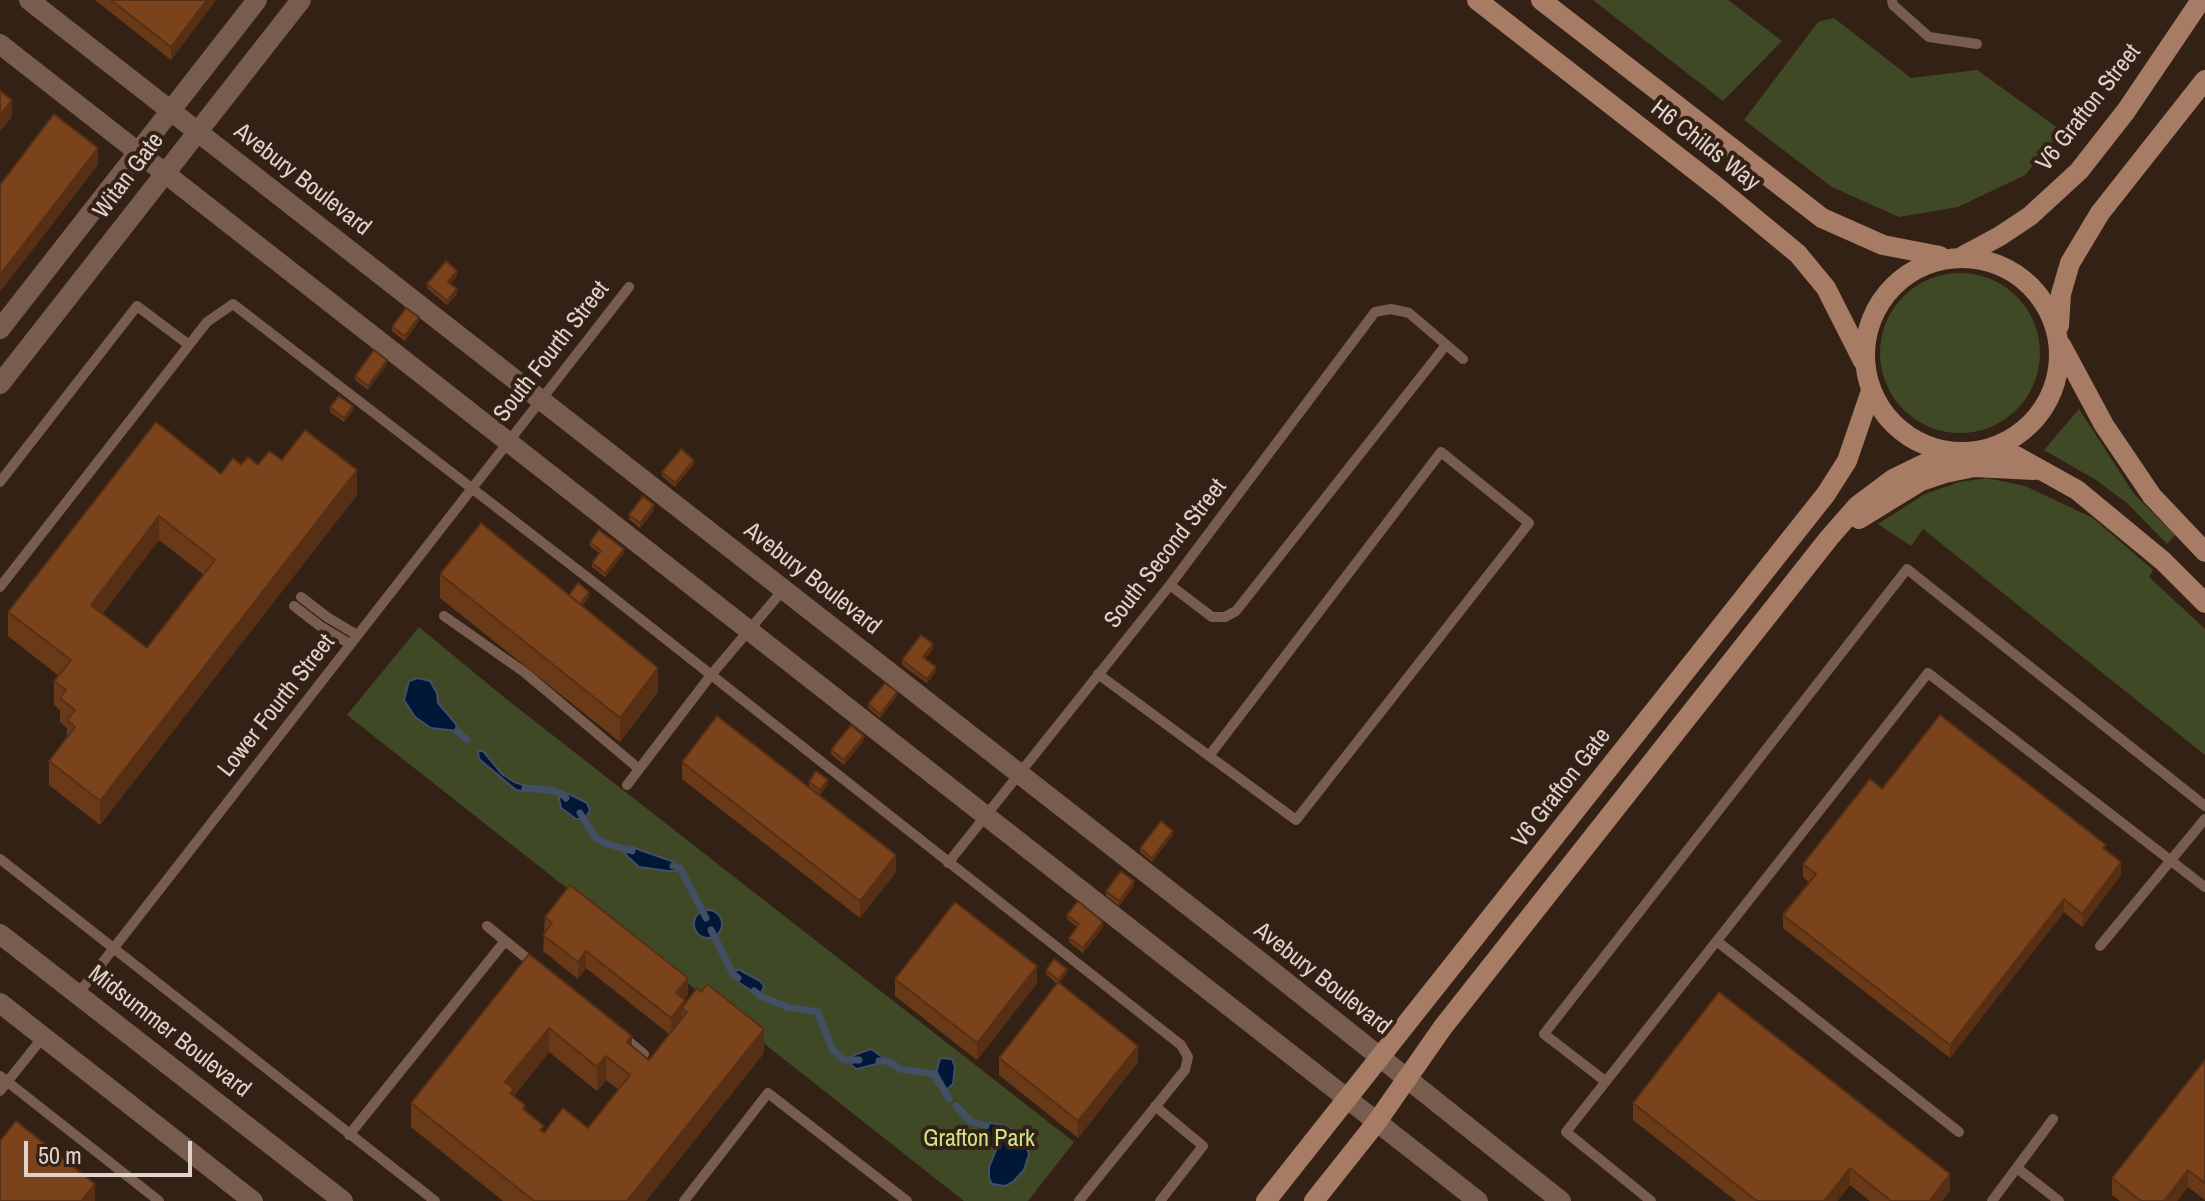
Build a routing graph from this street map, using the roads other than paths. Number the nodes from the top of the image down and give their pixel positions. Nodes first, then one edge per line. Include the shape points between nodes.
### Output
1 (29, 0) edge
2 (257, 0) edge
3 (301, 0) edge
4 (1477, 0) edge
5 (1541, 0) edge
6 (1892, 0) edge
7 (2201, 0) edge
8 (0, 44) edge
9 (1977, 44) dead end
10 (2205, 80) edge
11 (170, 110) junction
12 (196, 131) junction
13 (139, 153) junction
14 (165, 174) junction
15 (1955, 257) junction
16 (629, 287) dead end
17 (0, 329) edge
18 (2058, 338) junction
19 (189, 345) junction
20 (1446, 345) junction
21 (1463, 359) dead end
22 (1865, 364) junction
23 (0, 384) edge
24 (1871, 391) junction
25 (540, 399) junction
26 (507, 442) junction
27 (1986, 450) junction
28 (1960, 453) junction
29 (2043, 470) junction
30 (0, 482) edge
31 (472, 488) junction
32 (1829, 538) junction
33 (2205, 552) edge
34 (1170, 585) junction
35 (0, 587) edge
36 (783, 590) junction
37 (297, 601) dead end
38 (2205, 603) edge
39 (444, 616) dead end
40 (748, 631) junction
41 (354, 639) junction
42 (1098, 674) junction
43 (711, 675) junction
44 (1209, 756) junction
45 (638, 768) junction
46 (1018, 773) junction
47 (627, 785) dead end
48 (2205, 806) edge
49 (985, 816) junction
50 (2205, 819) edge
51 (0, 859) edge
52 (2171, 861) junction
53 (948, 863) junction
54 (2205, 887) edge
55 (487, 926) dead end
56 (0, 934) edge
57 (505, 941) junction
58 (1718, 942) junction
59 (2100, 946) dead end
60 (114, 948) junction
61 (540, 969) edge
62 (78, 994) junction
63 (0, 1003) edge
64 (609, 1026) edge
65 (43, 1037) junction
66 (644, 1054) edge
67 (1379, 1057) junction
68 (1407, 1078) junction
69 (1605, 1081) junction
70 (2, 1083) edge
71 (1345, 1099) junction
72 (1155, 1106) junction
73 (2053, 1119) dead end
74 (1376, 1123) junction
75 (1959, 1132) dead end
76 (349, 1135) junction
77 (2017, 1168) junction
78 (159, 1201) edge
79 (253, 1201) edge
80 (343, 1201) edge
81 (435, 1201) edge
82 (684, 1201) edge
83 (907, 1201) edge
84 (1079, 1201) edge
85 (1160, 1201) edge
86 (1266, 1201) edge
87 (1314, 1201) edge
88 (1478, 1201) edge
89 (1561, 1201) edge
90 (1651, 1201) edge
91 (1992, 1201) edge
92 (2059, 1201) edge

1 - 11 street, Avebury Boulevard
2 - 11 street, Witan Gate
3 - 12 street, Witan Gate
4 - 22 street, H6 Childs Way via 1778,236 1837,306
5 - 15 street, H6 Childs Way via 1838,227 1883,245
6 - 9 lane via 1929,37
7 - 15 street, V6 Grafton Street via 2079,171 2030,216
8 - 13 street
10 - 18 street via 2100,213 2070,263
11 - 12 street, Avebury Boulevard
11 - 13 street, Witan Gate
12 - 14 street, Witan Gate
12 - 25 street, Avebury Boulevard
13 - 14 street
13 - 17 street, Witan Gate
14 - 23 street, Witan Gate
14 - 26 street
15 - 18 street via 1988,260 2012,271 2049,310
15 - 22 street via 1920,266 1895,283 1877,307 1866,335
16 - 25 lane, South Fourth Street
18 - 27 street via 2059,370 2035,421 2013,439
18 - 33 street via 2104,425 2152,496
19 - 30 lane via 137,306
19 - 31 lane via 207,322 233,304
19 - 35 lane
20 - 21 lane
20 - 34 lane via 1236,611 1212,617
20 - 34 lane, South Second Street via 1409,313 1375,312
22 - 24 street
24 - 28 street via 1906,435 1931,448
24 - 67 street, V6 Grafton Gate via 1847,461 1826,494
25 - 26 lane, South Fourth Street
25 - 36 street, Avebury Boulevard
26 - 31 lane, Lower Fourth Street
26 - 40 street
27 - 28 street
27 - 29 street via 2016,456
28 - 32 street via 1893,479 1857,506
29 - 32 street via 1974,467 1945,473 1921,481
29 - 38 street via 2077,490
31 - 41 lane, Lower Fourth Street
31 - 43 lane
32 - 68 street
34 - 42 lane, South Second Street
36 - 40 lane
36 - 46 street, Avebury Boulevard
37 - 41 lane via 320,626
39 - 45 lane via 524,672
40 - 43 lane
40 - 49 street
41 - 60 lane, Lower Fourth Street
42 - 44 lane
42 - 46 lane, South Second Street
43 - 45 lane
43 - 53 lane
44 - 44 lane via 1296,820 1529,523 1441,452
45 - 47 lane
46 - 49 lane, South Second Street
46 - 67 street, Avebury Boulevard
48 - 69 lane via 1907,569 1544,1034
49 - 53 lane, South Second Street
49 - 71 street
50 - 52 lane
51 - 60 lane
52 - 54 lane
52 - 58 lane via 1928,673
52 - 59 lane
53 - 72 lane via 1181,1045 1188,1057 1185,1070
55 - 57 lane
56 - 62 street, Midsummer Boulevard
57 - 61 lane
57 - 76 lane
58 - 69 lane
58 - 75 lane
60 - 62 lane, Lower Fourth Street
60 - 76 lane
62 - 80 street, Midsummer Boulevard
63 - 65 street
64 - 66 lane
65 - 70 lane
65 - 79 street
67 - 68 street, Avebury Boulevard
67 - 71 street, V6 Grafton Gate
68 - 74 street
68 - 89 street, Avebury Boulevard
69 - 90 lane via 1566,1132
70 - 78 lane
71 - 74 street
71 - 86 street, V6 Grafton Gate
72 - 84 lane
72 - 85 lane via 1203,1146
73 - 77 lane
74 - 87 street
74 - 88 street
76 - 81 lane
77 - 91 lane
77 - 92 lane
82 - 83 lane via 768,1093

